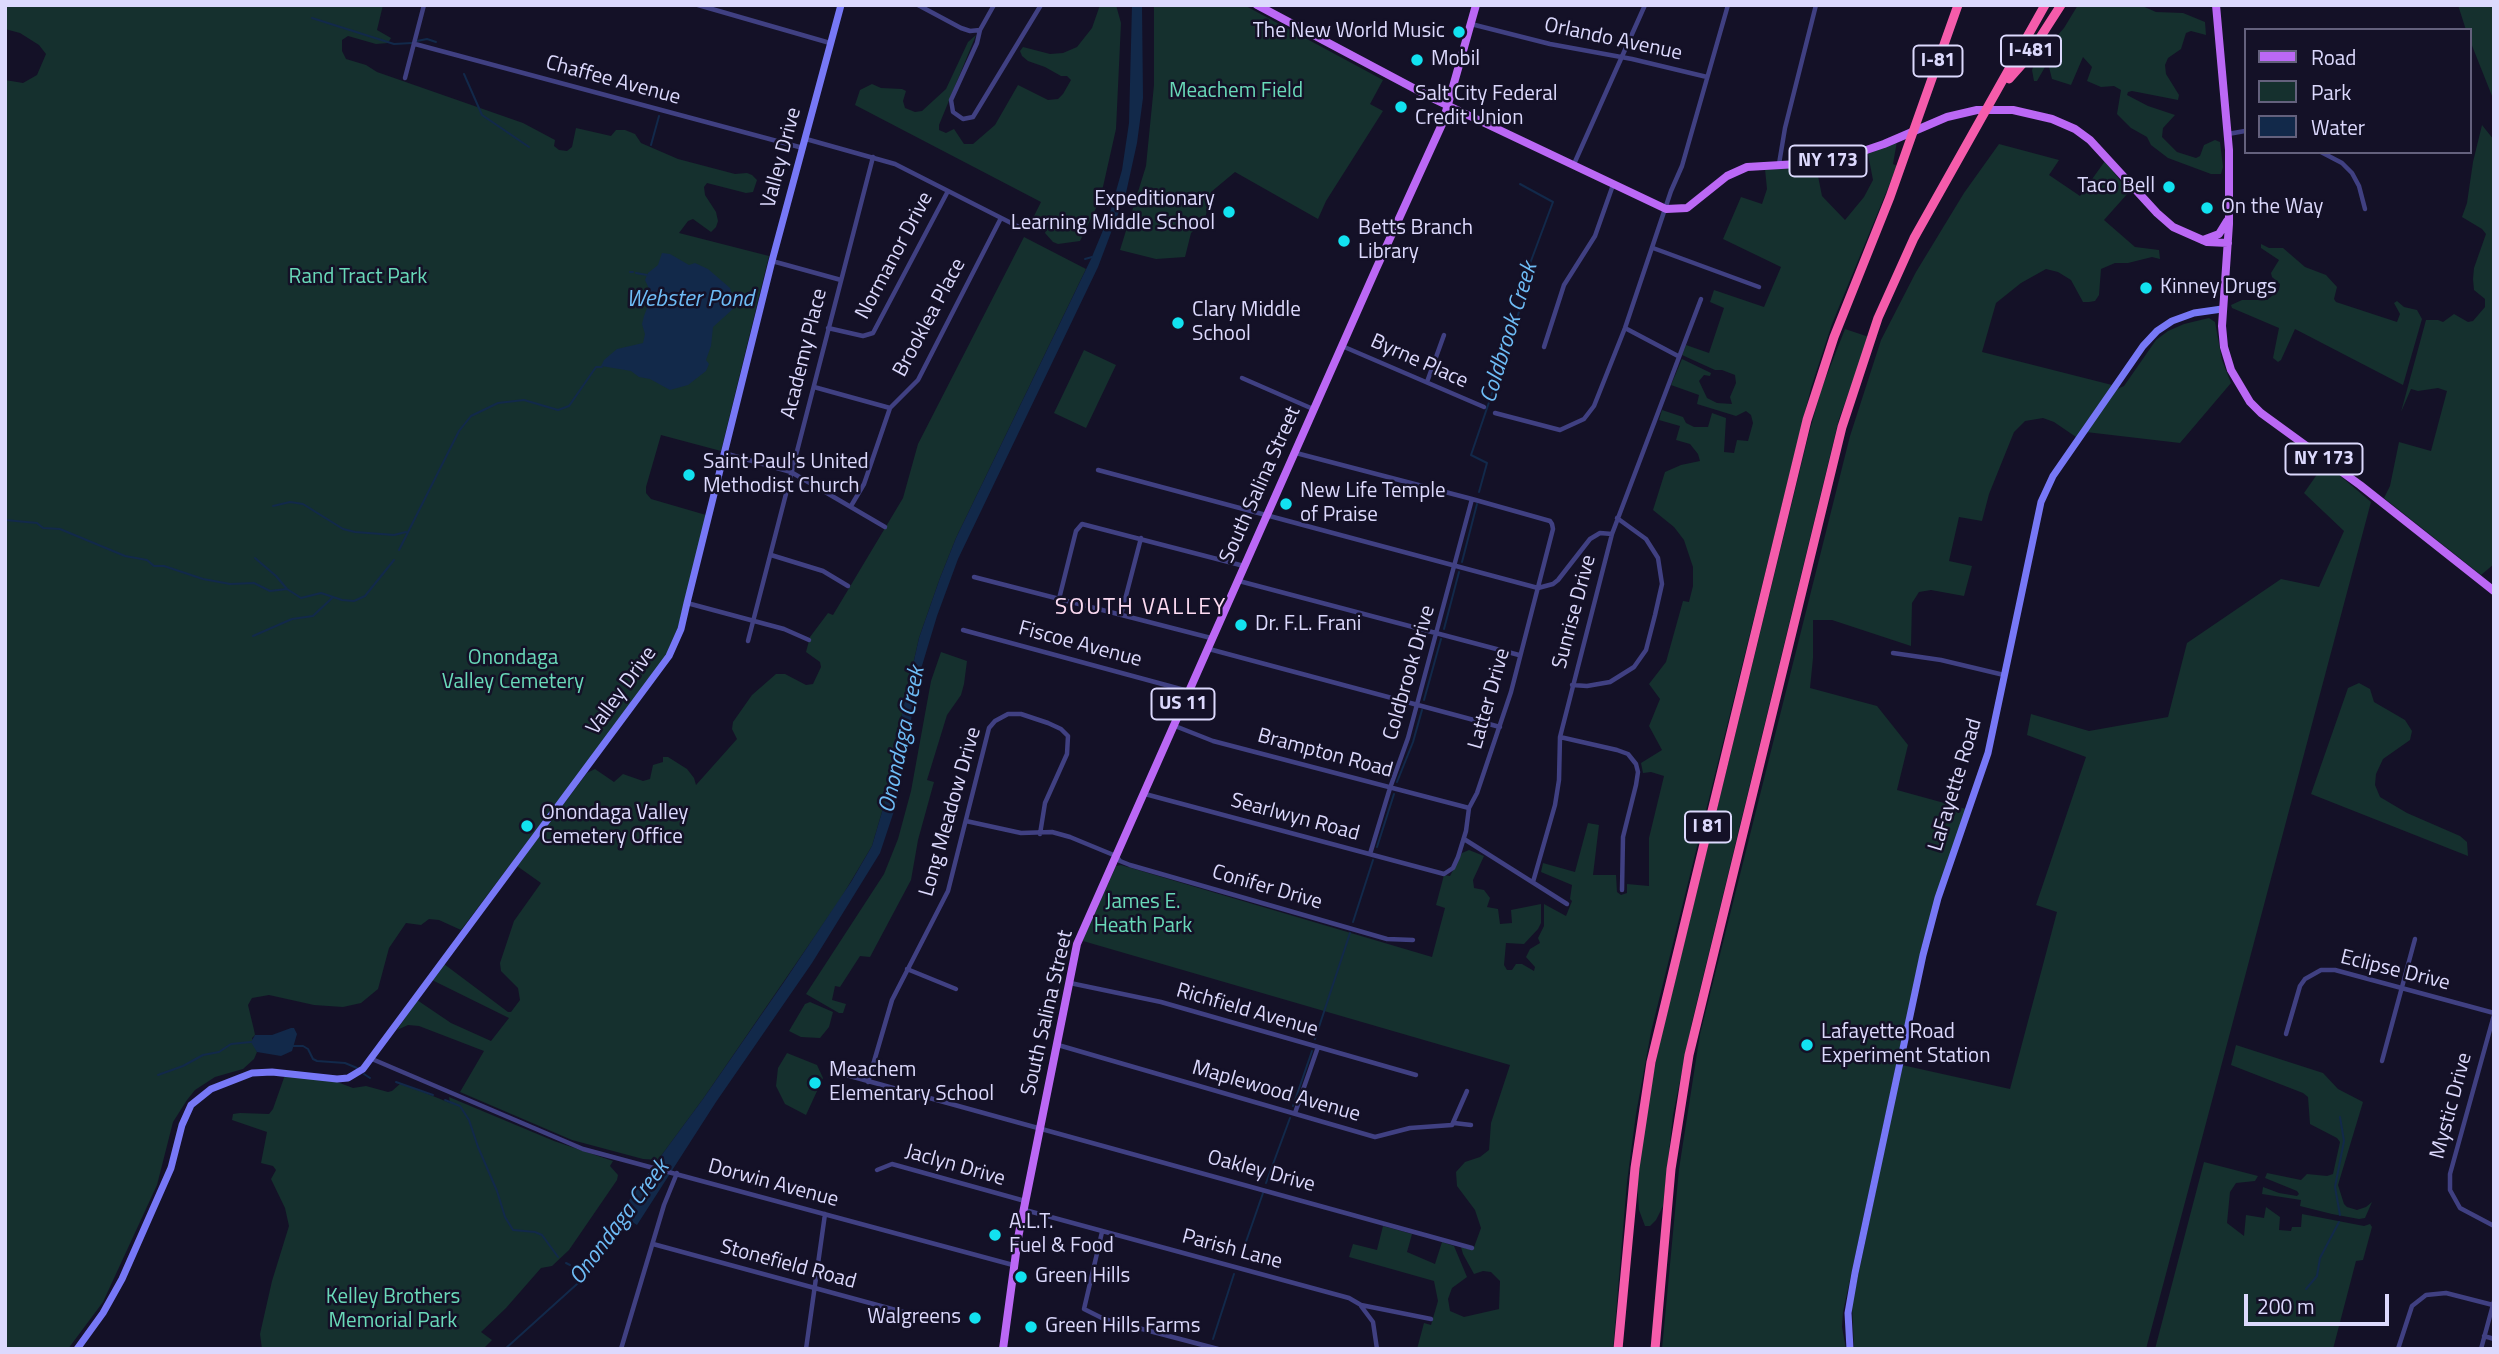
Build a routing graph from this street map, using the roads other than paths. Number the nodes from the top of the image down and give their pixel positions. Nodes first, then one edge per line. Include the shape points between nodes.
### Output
1 (424, 5) edge
2 (698, 5) edge
3 (841, 5) edge
4 (918, 5) edge
5 (994, 5) edge
6 (1041, 5) edge
7 (1256, 5) edge
8 (1476, 5) edge
9 (1645, 5) edge
10 (1728, 5) edge
11 (1816, 5) edge
12 (1958, 5) edge
13 (2045, 5) edge
14 (2061, 5) edge
15 (2216, 5) edge
16 (1471, 24) junction
17 (980, 30) junction
18 (831, 43) junction
19 (415, 44) junction
20 (1622, 58) junction
21 (1707, 77) junction
22 (405, 78) dead end
23 (1997, 93) junction
24 (1449, 106) junction
25 (2244, 131) edge
26 (2228, 134) junction
27 (806, 139) junction
28 (803, 148) junction
29 (2325, 154) edge
30 (873, 157) junction
31 (1574, 165) junction
32 (1779, 165) junction
33 (1614, 184) junction
34 (948, 191) junction
35 (1890, 197) joint
36 (1666, 209) junction
37 (2365, 209) dead end
38 (2229, 215) junction
39 (1001, 218) junction
40 (1021, 228) dead end
41 (2202, 240) junction
42 (2228, 243) junction
43 (1653, 248) junction
44 (772, 261) junction
45 (841, 279) junction
46 (1759, 287) dead end
47 (1701, 299) dead end
48 (2222, 309) junction
49 (828, 328) junction
50 (1625, 328) junction
51 (1444, 335) dead end
52 (1342, 345) junction
53 (1544, 346) dead end
54 (1678, 356) junction
55 (1242, 378) dead end
56 (1427, 382) junction
57 (814, 387) junction
58 (1484, 407) dead end
59 (890, 408) junction
60 (1314, 410) junction
61 (1495, 413) dead end
62 (724, 453) junction
63 (1295, 453) junction
64 (1098, 470) dead end
65 (791, 472) junction
66 (1472, 499) junction
67 (851, 506) junction
68 (1267, 516) junction
69 (1617, 518) junction
70 (886, 527) dead end
71 (1612, 534) junction
72 (1141, 538) junction
73 (771, 555) junction
74 (1245, 566) junction
75 (1456, 567) junction
76 (974, 577) dead end
77 (1238, 581) junction
78 (848, 586) dead end
79 (1538, 588) junction
80 (2494, 591) edge
81 (1059, 599) junction
82 (688, 603) junction
83 (1121, 615) junction
84 (754, 621) junction
85 (962, 630) dead end
86 (1438, 634) junction
87 (1212, 639) junction
88 (809, 640) dead end
89 (748, 641) dead end
90 (1208, 649) junction
91 (1893, 653) dead end
92 (1519, 655) junction
93 (2004, 675) junction
94 (1572, 685) junction
95 (1189, 691) junction
96 (1418, 704) junction
97 (1174, 726) junction
98 (1500, 727) junction
99 (1560, 737) junction
100 (1390, 788) junction
101 (1144, 793) junction
102 (1469, 808) junction
103 (966, 821) junction
104 (1040, 834) junction
105 (1464, 839) junction
106 (1370, 854) junction
107 (1116, 856) junction
108 (1438, 872) joint
109 (1533, 882) junction
110 (1622, 890) dead end
111 (1567, 904) dead end
112 (2415, 939) dead end
113 (1413, 940) dead end
114 (907, 969) junction
115 (1069, 983) junction
116 (2401, 988) junction
117 (956, 989) dead end
118 (2494, 1014) edge
119 (2286, 1034) dead end
120 (1057, 1045) junction
121 (1318, 1047) junction
122 (372, 1059) junction
123 (2382, 1061) dead end
124 (839, 1073) dead end
125 (1416, 1075) dead end
126 (868, 1082) junction
127 (1467, 1091) dead end
128 (1295, 1114) junction
129 (1454, 1123) junction
130 (1471, 1125) dead end
131 (1040, 1128) junction
132 (877, 1170) dead end
133 (677, 1173) junction
134 (1025, 1206) junction
135 (825, 1214) junction
136 (2494, 1226) edge
137 (1102, 1232) junction
138 (653, 1244) junction
139 (1472, 1248) dead end
140 (1014, 1265) junction
141 (814, 1288) junction
142 (2493, 1303) edge
143 (1361, 1305) junction
144 (914, 1315) dead end
145 (1431, 1319) dead end
146 (2484, 1336) junction
147 (2494, 1339) edge
148 (77, 1349) edge
149 (621, 1349) edge
150 (806, 1349) edge
151 (1003, 1349) edge
152 (1218, 1349) edge
153 (1377, 1349) edge
154 (1618, 1349) edge
155 (1655, 1349) edge
156 (1850, 1349) edge
157 (2398, 1349) edge
158 (2481, 1349) edge

1 - 19 street
2 - 18 street
3 - 18 main road, Valley Drive
4 - 17 street via 961,28
5 - 17 street
6 - 17 street via 973,117 963,119 953,112 951,100
7 - 24 main road
8 - 16 main road, South Salina Street / US 11
9 - 20 street
10 - 21 street
11 - 32 street
12 - 35 highway, I-81
13 - 23 highway, I 81
14 - 23 highway, I-481 via 2025,61
15 - 26 main road
16 - 20 street, Orlando Avenue
16 - 24 main road, South Salina Street / US 11
18 - 27 main road, Valley Drive
19 - 22 street
19 - 28 street, Chaffee Avenue
20 - 21 street, Orlando Avenue
20 - 31 street
21 - 36 street
23 - 155 highway, I 81 via 1936,196 1903,263 1878,318 1842,427 1689,1055 1671,1169
24 - 31 main road
24 - 52 main road, South Salina Street / US 11
25 - 26 street
26 - 38 main road
27 - 28 main road, Valley Drive
27 - 30 street
28 - 44 main road, Valley Drive
29 - 37 street via 2352,173
30 - 34 street
30 - 45 street, Academy Place
31 - 33 main road
32 - 36 main road, NY 173 via 1737,170 1686,208
32 - 41 main road, NY 173 via 1864,152 1956,114 2013,110 2075,129 2173,227
33 - 36 main road
33 - 53 street via 1595,236 1564,285
34 - 39 street
34 - 49 street, Normanor Drive via 873,333 863,336
35 - 154 highway, I 81 via 1834,337 1807,420 1663,1008 1640,1129
36 - 43 street
38 - 41 main road via 2219,234
38 - 42 main road
39 - 40 street
39 - 59 street, Brooklea Place via 918,380
41 - 42 main road, NY 173
42 - 48 main road, NY 173
43 - 46 street
43 - 50 street
44 - 45 street
44 - 62 main road, Valley Drive
45 - 49 street, Academy Place
47 - 54 street, Sunrise Drive
48 - 80 main road, NY 173 via 2231,370 2259,412
48 - 93 main road, LaFayette Road via 2182,317 2157,331 2053,476 2036,519
49 - 57 street, Academy Place
50 - 54 street
50 - 61 street via 1597,400 1589,414 1574,425 1560,430
51 - 56 street
52 - 56 street, Byrne Place
52 - 60 main road, South Salina Street / US 11
54 - 69 street, Sunrise Drive
55 - 60 street
56 - 58 street, Byrne Place
57 - 59 street
57 - 65 street, Academy Place
59 - 67 street, Brooklea Place via 864,485
60 - 63 main road, South Salina Street / US 11
62 - 65 street
62 - 82 main road, Valley Drive
63 - 66 street
63 - 68 main road, South Salina Street / US 11
64 - 68 street
65 - 67 street
65 - 73 street, Academy Place
66 - 75 street, Coldbrook Drive
66 - 79 street, Latter Drive via 1550,521 1553,529
67 - 70 street
68 - 74 main road, South Salina Street / US 11
68 - 75 street
69 - 71 street, Sunrise Drive
69 - 94 street via 1646,539 1658,558 1662,584 1646,650 1634,667 1610,682
71 - 79 street via 1590,539 1558,580
71 - 94 street, Sunrise Drive
72 - 74 street
72 - 81 street via 1082,524 1076,531
72 - 83 street
73 - 78 street via 823,571
73 - 84 street, Academy Place
74 - 77 main road, South Salina Street / US 11
75 - 79 street
75 - 86 street, Coldbrook Drive
76 - 81 street
77 - 86 street
77 - 87 main road, South Salina Street / US 11
79 - 92 street, Latter Drive
81 - 83 street
82 - 84 street
82 - 122 main road, Valley Drive via 674,646 653,680
83 - 87 street
84 - 88 street
84 - 89 street, Academy Place
85 - 95 street, Fiscoe Avenue
86 - 92 street
86 - 96 street, Coldbrook Drive
87 - 90 main road, South Salina Street / US 11
90 - 95 main road, South Salina Street / US 11
90 - 96 street
91 - 93 street
92 - 98 street, Latter Drive
93 - 156 main road, LaFayette Road via 1988,753 1923,955 1855,1273 1848,1313
94 - 99 street, Sunrise Drive
95 - 97 main road, South Salina Street / US 11
96 - 98 street
96 - 100 street, Coldbrook Drive
97 - 100 street, Brampton Road via 1213,741
97 - 101 main road, South Salina Street / US 11
98 - 102 street, Latter Drive
99 - 109 street, Sunrise Drive via 1555,806
99 - 110 street via 1617,750 1636,764 1636,785 1623,837
100 - 102 street, Brampton Road
100 - 106 street, Coldbrook Drive
101 - 106 street, Searlwyn Road
101 - 107 main road, South Salina Street / US 11
102 - 105 street, Latter Drive
103 - 104 street, Conifer Drive
103 - 104 street, Long Meadow Drive via 989,728 1004,716 1021,714 1068,736 1067,754 1045,803
103 - 114 street, Long Meadow Drive via 948,891
104 - 107 street, Conifer Drive via 1070,837
105 - 108 street, Latter Drive via 1453,867
105 - 109 street
106 - 108 street, Searlwyn Road
107 - 113 street, Conifer Drive via 1130,865 1387,939
107 - 115 main road, South Salina Street / US 11 via 1077,944
109 - 111 street
112 - 116 street
114 - 117 street
114 - 126 street, Long Meadow Drive via 892,1000
115 - 120 main road, South Salina Street / US 11
115 - 121 street, Richfield Avenue via 1130,994
116 - 118 street, Eclipse Drive
116 - 119 street, Eclipse Drive via 2321,970 2300,986
116 - 123 street
118 - 136 street, Mystic Drive via 2450,1174 2450,1190 2460,1208
120 - 128 street, Maplewood Avenue
120 - 131 main road, South Salina Street / US 11
121 - 125 street, Richfield Avenue
121 - 128 street
122 - 133 street, Dorwin Avenue via 583,1149
122 - 148 main road, Valley Drive via 348,1078 252,1073 201,1096 186,1113 171,1168 122,1279
124 - 126 street, Oakley Drive
126 - 131 street, Oakley Drive
127 - 129 street
128 - 129 street, Maplewood Avenue via 1375,1137
129 - 130 street, Maplewood Avenue
131 - 134 main road, South Salina Street / US 11
131 - 139 street, Oakley Drive
132 - 134 street, Jaclyn Drive via 892,1164
133 - 135 street, Dorwin Avenue
133 - 138 street
134 - 137 street, Parish Lane
134 - 140 main road, South Salina Street / US 11
135 - 140 street, Dorwin Avenue
135 - 141 street
137 - 143 street, Parish Lane
137 - 152 street via 1084,1305 1087,1311
138 - 141 street, Stonefield Road
138 - 149 street
140 - 151 main road, South Salina Street / US 11
141 - 144 street, Stonefield Road
141 - 150 street
142 - 146 street
142 - 157 street via 2446,1293 2426,1295 2409,1313
143 - 145 street, Parish Lane
143 - 153 street via 1373,1322
146 - 147 street
146 - 158 street

